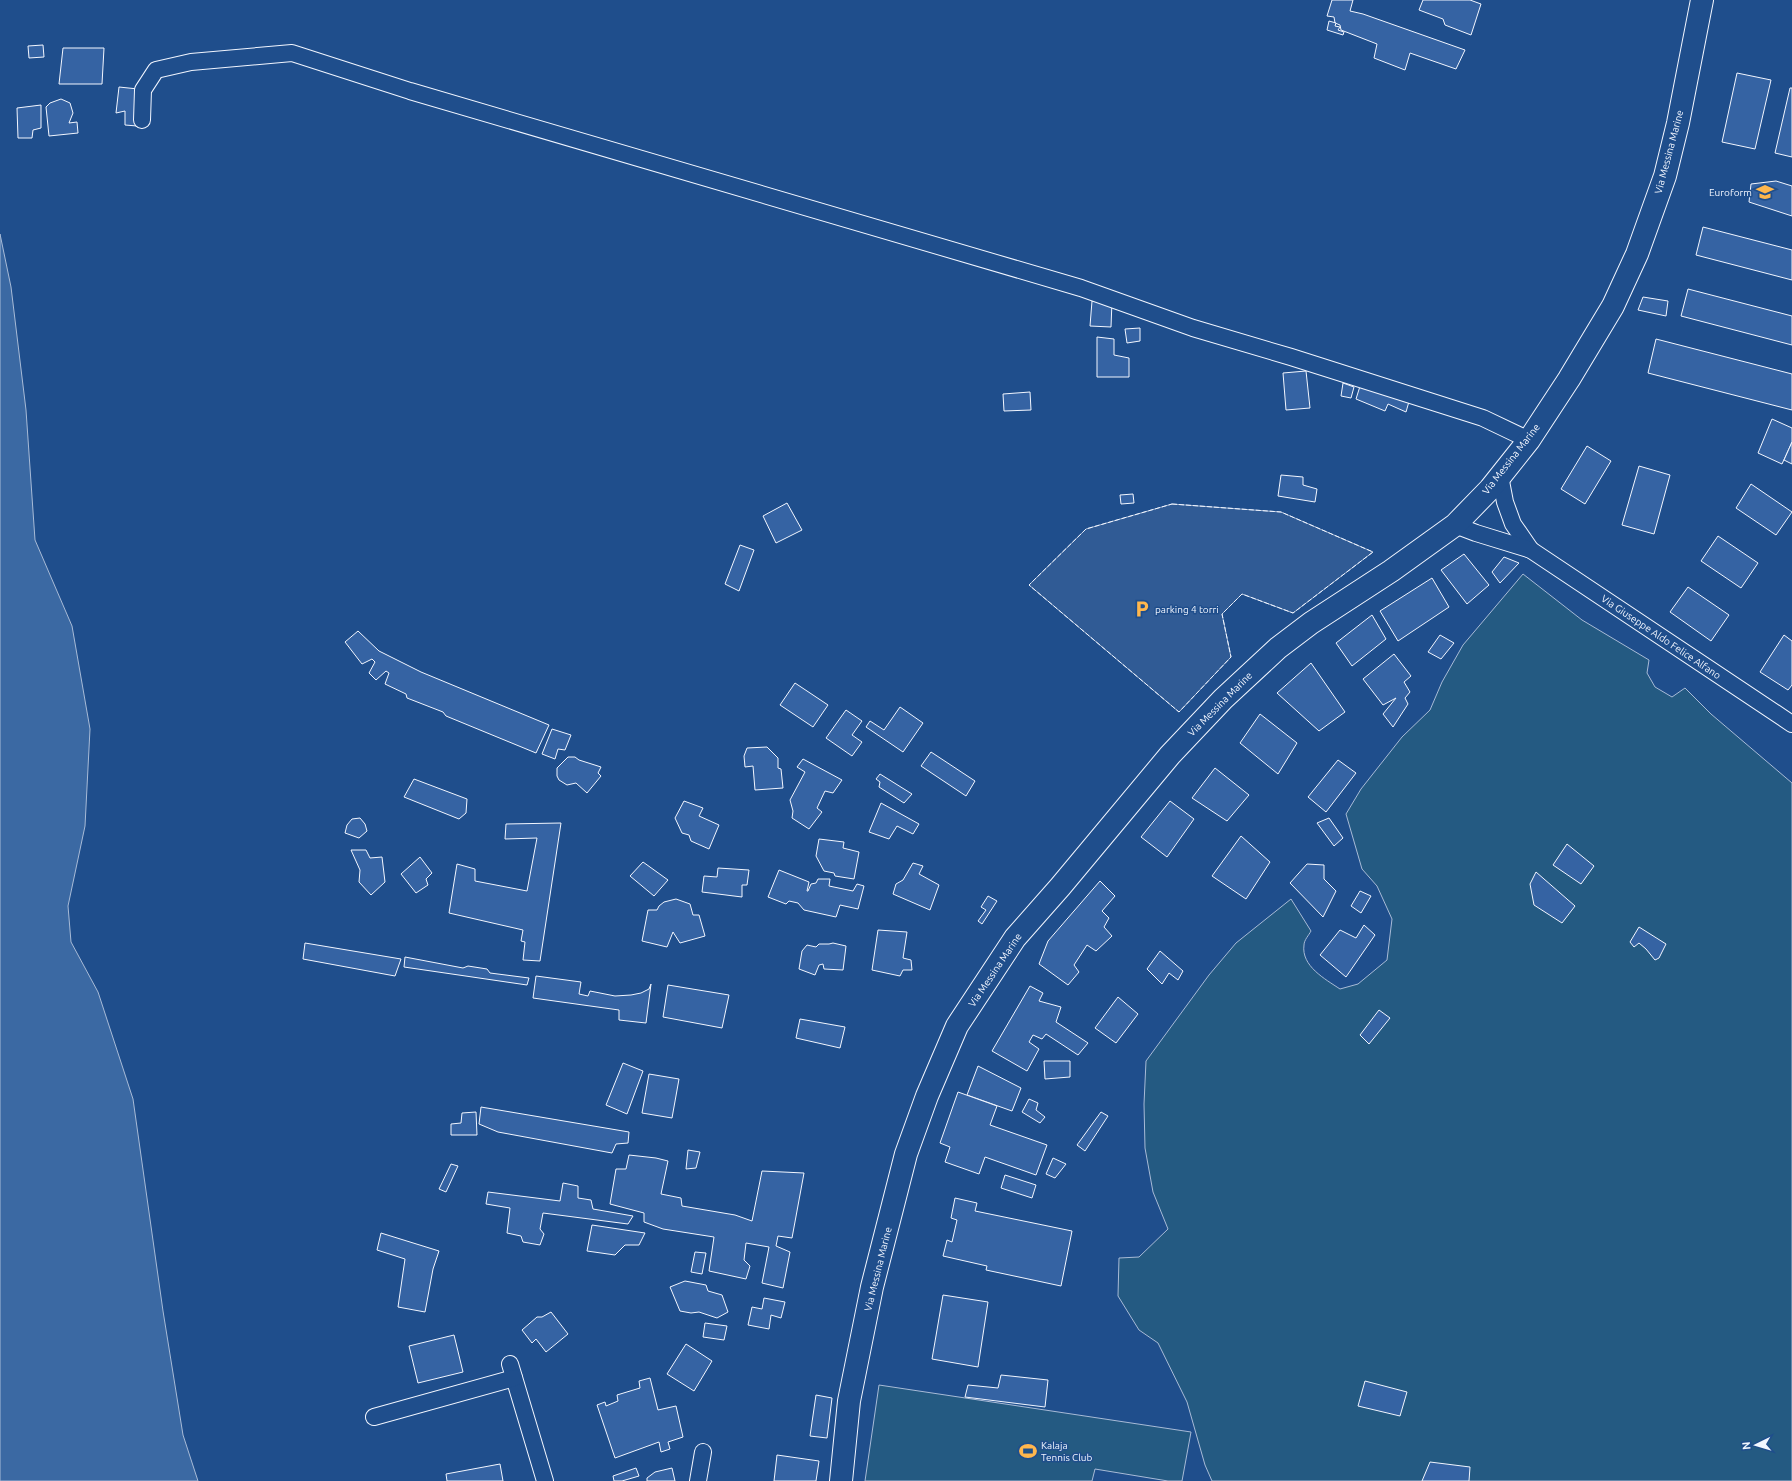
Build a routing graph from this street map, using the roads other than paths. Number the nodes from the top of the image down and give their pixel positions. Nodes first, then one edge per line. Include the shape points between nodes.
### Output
1 (1702, 0) edge
2 (142, 120) dead end
3 (1528, 440) junction
4 (1500, 476) junction
5 (1455, 525) junction
6 (1531, 550) junction
7 (1792, 724) edge
8 (374, 1417) dead end
9 (703, 1452) dead end
10 (545, 1481) edge
11 (698, 1481) edge
12 (841, 1481) edge

1 - 3 main road, Via Messina Marine via 1665,176 1637,254 1613,306
2 - 3 street via 143,90 156,70 190,62 292,53 410,91 1081,288 1193,328 1483,418
3 - 4 main road, Via Messina Marine
4 - 5 main road, Via Messina Marine
4 - 6 street, Via Giuseppe Aldo Felice Alfano via 1513,524
5 - 6 street, Via Giuseppe Aldo Felice Alfano
5 - 12 main road, Via Messina Marine via 1391,571 1311,623 1278,648 1223,699 1170,755 1015,938 957,1026 906,1154 872,1287 849,1401
6 - 7 street, Via Giuseppe Aldo Felice Alfano
8 - 10 street via 512,1371
9 - 11 street

